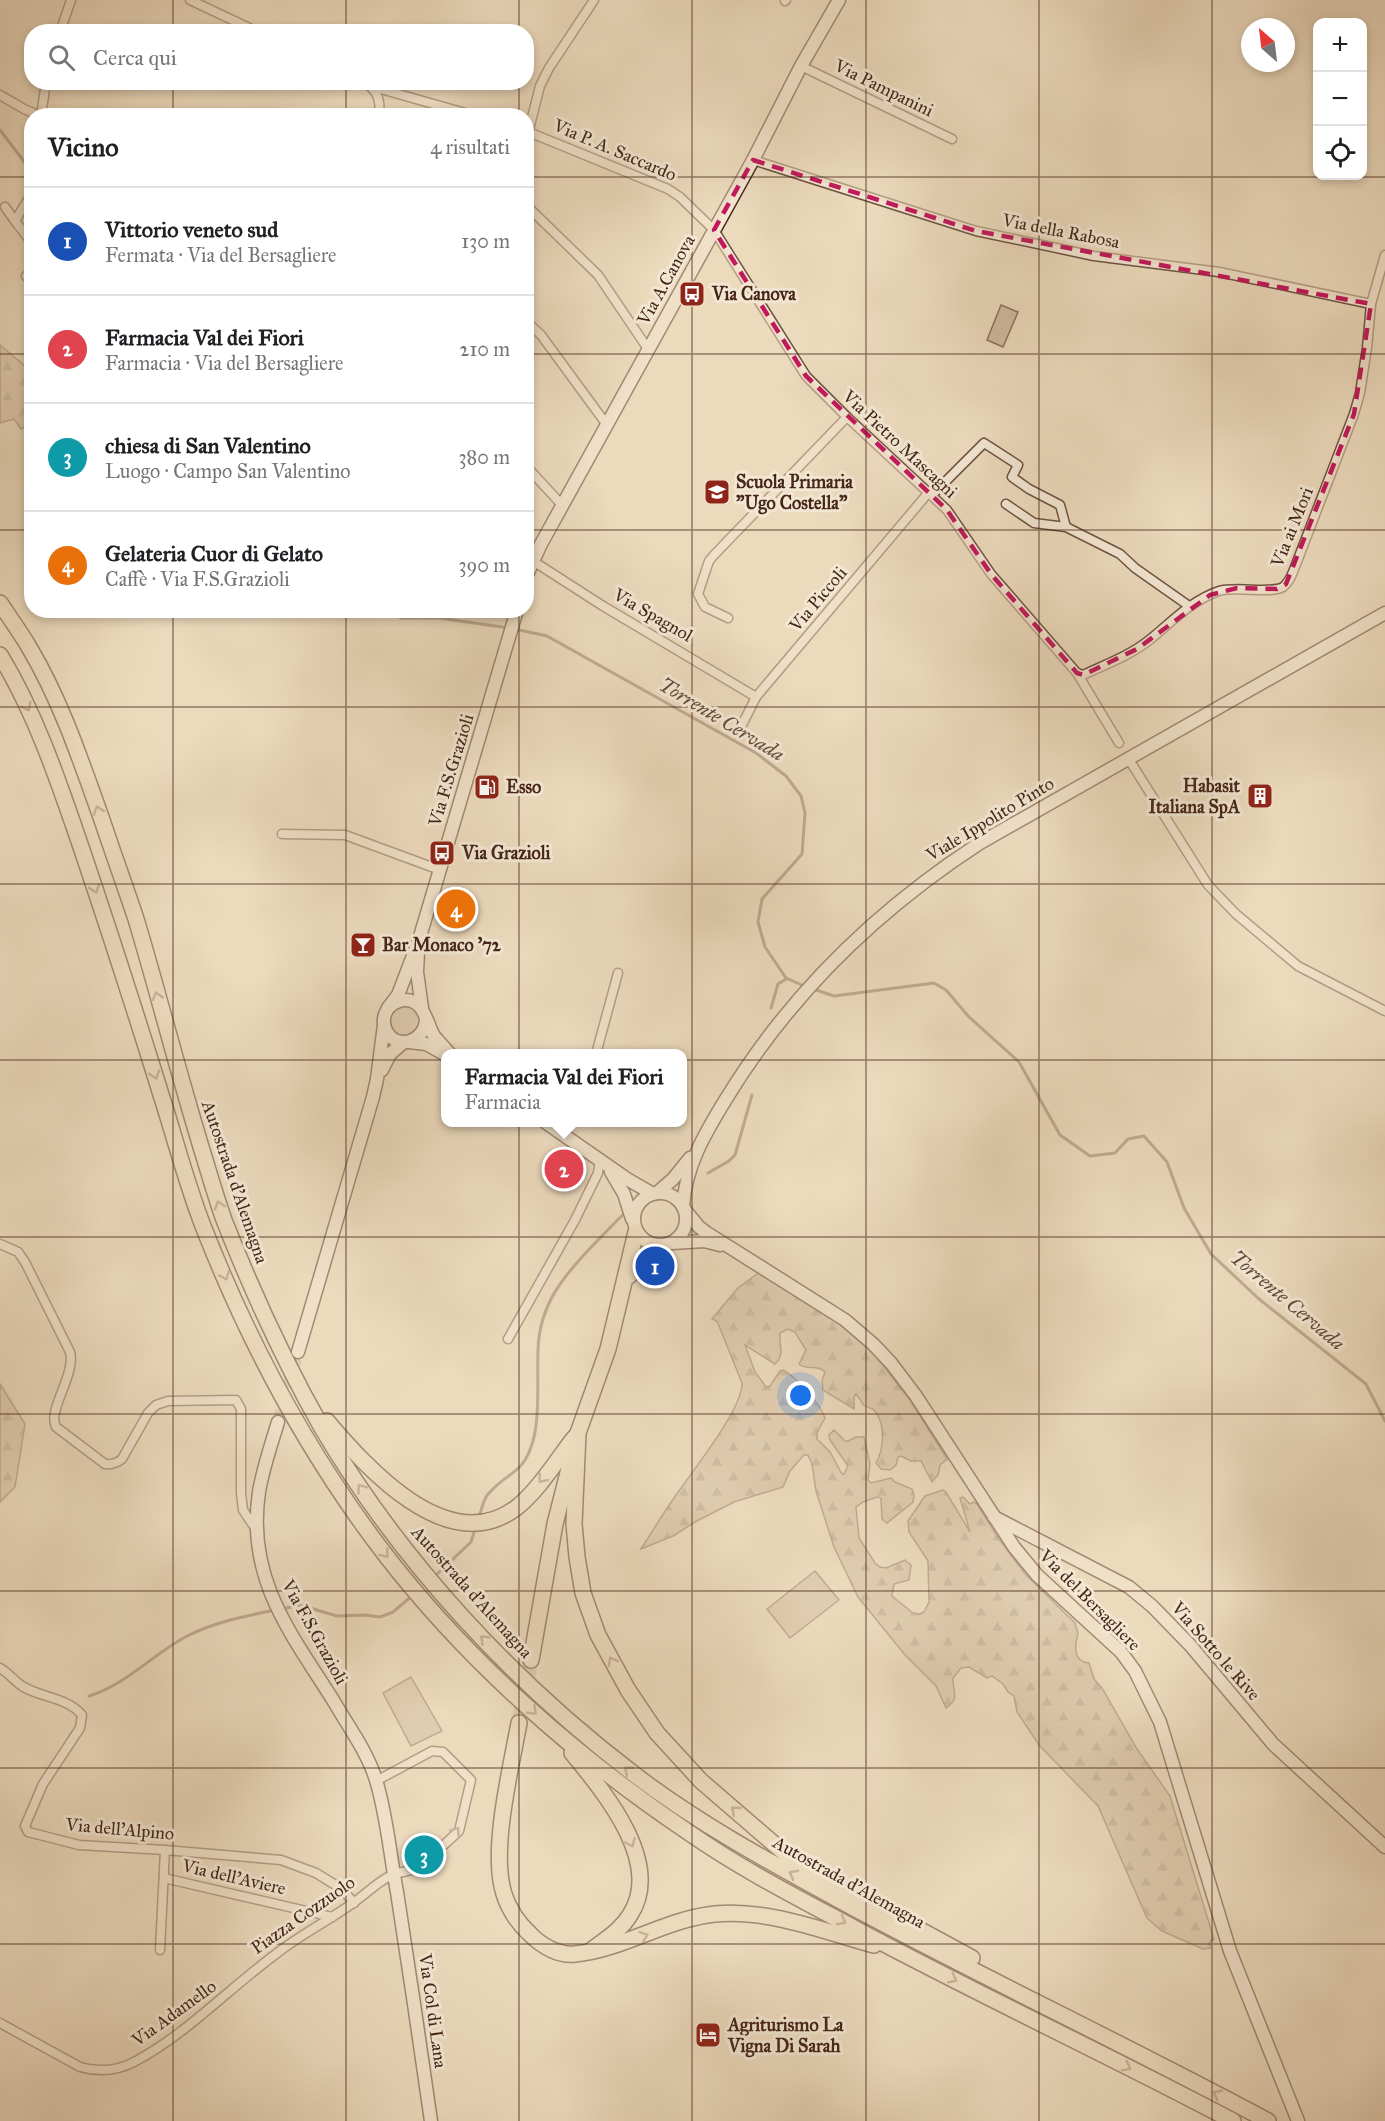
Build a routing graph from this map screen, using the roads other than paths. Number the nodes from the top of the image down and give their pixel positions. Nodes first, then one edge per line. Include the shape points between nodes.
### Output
1 (71, 0) edge
2 (190, 0) edge
3 (594, 0) edge
4 (839, 0) edge
5 (63, 24) edge
6 (241, 24) edge
7 (801, 66) junction
8 (45, 90) edge
9 (372, 90) edge
10 (387, 90) edge
11 (0, 95) edge
12 (42, 108) edge
13 (380, 108) edge
14 (449, 108) edge
15 (534, 108) edge
16 (24, 109) edge
17 (534, 133) edge
18 (952, 139) dead end
19 (753, 160) junction
20 (24, 206) edge
21 (5, 207) dead end
22 (534, 213) edge
23 (15, 221) junction
24 (714, 230) junction
25 (24, 233) edge
26 (1385, 255) edge
27 (1371, 304) junction
28 (534, 328) edge
29 (648, 349) junction
30 (847, 417) junction
31 (607, 425) junction
32 (534, 475) edge
33 (930, 494) junction
34 (1006, 504) dead end
35 (562, 505) junction
36 (1066, 527) junction
37 (534, 559) edge
38 (534, 562) edge
39 (0, 603) edge
40 (1189, 606) junction
41 (1385, 614) edge
42 (514, 618) edge
43 (728, 618) dead end
44 (0, 655) edge
45 (1077, 673) junction
46 (756, 697) junction
47 (738, 731) dead end
48 (1119, 743) dead end
49 (1128, 758) junction
50 (282, 834) dead end
51 (440, 870) junction
52 (419, 940) junction
53 (618, 973) dead end
54 (388, 1008) junction
55 (1385, 1011) edge
56 (424, 1014) junction
57 (384, 1025) junction
58 (406, 1042) junction
59 (447, 1049) edge
60 (597, 1049) edge
61 (441, 1052) edge
62 (377, 1079) junction
63 (552, 1127) edge
64 (697, 1150) junction
65 (600, 1160) junction
66 (655, 1193) junction
67 (684, 1209) junction
68 (635, 1228) junction
69 (0, 1244) edge
70 (671, 1244) junction
71 (655, 1245) junction
72 (727, 1247) junction
73 (627, 1278) junction
74 (508, 1339) dead end
75 (298, 1352) tunnel mouth
76 (293, 1374) junction
77 (278, 1422) tunnel mouth
78 (578, 1433) junction
79 (993, 1516) junction
80 (257, 1532) junction
81 (531, 1660) tunnel mouth
82 (0, 1668) edge
83 (519, 1723) tunnel mouth
84 (549, 1727) junction
85 (376, 1781) junction
86 (1385, 1847) edge
87 (165, 1850) junction
88 (394, 1874) junction
89 (164, 1878) junction
90 (354, 1903) junction
91 (332, 1917) junction
92 (160, 1950) dead end
93 (588, 1952) junction
94 (901, 1953) junction
95 (235, 1988) joint
96 (1030, 1999) junction
97 (0, 2023) edge
98 (1297, 2116) edge
99 (431, 2121) edge
100 (1233, 2121) edge
101 (1268, 2121) edge

1 - 5 street
2 - 6 street
3 - 15 street via 549,68
4 - 7 main road, Via A.Canova
7 - 18 street, Via Pampanini
7 - 19 main road, Via A.Canova
8 - 12 street
9 - 13 street via 380,101
10 - 14 street
11 - 16 street
17 - 24 street, Via P. A. Saccardo via 668,189
19 - 24 main road, Via A.Canova
19 - 27 street, Via della Rabosa via 976,231 1094,256 1219,272
20 - 23 street
21 - 23 street
22 - 29 street via 598,275
23 - 25 street
24 - 29 main road, Via A.Canova
24 - 30 street, Via Pietro Mascagni via 800,368
26 - 27 street, Via ai Mori
27 - 40 street, Via ai Mori via 1366,359 1354,414 1286,584 1277,589 1222,590
28 - 31 street
29 - 31 main road, Via A.Canova
30 - 33 street, Via Pietro Mascagni
30 - 43 street via 710,561 698,594 705,607
31 - 35 main road, Via A.Canova
32 - 35 street
33 - 36 street, Via Piccoli via 984,443 1018,465 1012,477 1060,505
33 - 45 street, Via Pietro Mascagni via 957,523 991,574
33 - 46 street, Via Piccoli
34 - 36 street via 1034,523
35 - 37 main road, Via A.Canova
36 - 40 street via 1120,554
38 - 46 street, Via Spagnol
76 -> 39 highway, Autostrada d'Alemagna via 254,1293 222,1213 183,1093 136,919 76,744 29,647
40 - 45 street, Via ai Mori via 1137,649 1083,675
41 - 49 main road, Viale Ippolito Pinto
42 - 51 main road, Via F.S.Grazioli
44 -> 84 highway, Autostrada d'Alemagna via 51,759 202,1223 277,1386 342,1496 384,1554 467,1648
45 - 48 street, Via Pietro Mascagni
46 - 47 street, Via Piccoli
49 - 55 street via 1208,885 1236,914 1298,966
49 - 64 main road, Viale Ippolito Pinto via 980,843 879,918 816,978 783,1016 739,1077
50 - 51 street via 345,835
51 - 52 main road, Via F.S.Grazioli
52 - 54 main road, Via F.S.Grazioli via 398,995
52 - 56 main road, Via F.S.Grazioli via 417,972
53 - 60 street
54 - 56 main road via 399,1001 412,1001
54 - 57 main road
56 - 58 main road via 424,1031
56 - 59 main road
57 - 58 main road via 390,1035
57 - 62 main road
58 - 61 main road via 426,1044
58 - 62 main road via 390,1054
62 - 75 main road
63 - 65 main road
64 - 66 main road, Viale Ippolito Pinto via 673,1179
64 - 67 main road, Viale Ippolito Pinto via 686,1183
65 - 66 main road
65 - 68 main road via 619,1184
65 - 74 street via 598,1173 575,1220
66 - 67 main road via 669,1194
66 - 68 main road via 636,1207
67 - 70 main road via 686,1225
67 - 72 main road, Via del Bersagliere via 699,1227
68 - 71 main road via 647,1243
68 - 73 highway
69 - 80 street via 18,1252 26,1262 70,1352 72,1365 54,1418 57,1427 109,1465 122,1459 156,1405 168,1401 236,1400 241,1408 243,1509
70 - 71 main road
70 - 72 main road, Via del Bersagliere via 704,1241
71 - 73 highway
72 - 79 main road, Via del Bersagliere via 845,1320 873,1344 916,1396
73 - 78 highway via 609,1349
78 -> 76 highway via 516,1508 493,1520 463,1522 430,1512 390,1487 313,1405
96 -> 76 highway, Autostrada d'Alemagna via 909,1938 702,1821 638,1777 560,1714 480,1635 397,1540 324,1430
77 - 80 main road, Via F.S.Grazioli via 264,1469
78 - 81 highway via 555,1524
96 -> 78 highway via 975,1959 795,1862 701,1781 657,1733 598,1635 583,1593 574,1524
79 - 86 main road, Via Sotto le Rive via 1129,1587 1152,1606 1273,1744
79 - 98 main road, Via del Bersagliere via 1037,1575 1120,1652 1148,1695 1160,1722 1230,1951
80 - 85 main road, Via F.S.Grazioli via 260,1561 271,1596 368,1759
82 - 87 street, Via dell'Alpino via 21,1686 75,1707 82,1715 80,1728 43,1784 25,1826 28,1832 79,1845
83 - 93 highway via 500,1837 503,1893 522,1927 537,1942 572,1955
84 -> 93 highway via 610,1802 639,1868 638,1897 630,1915 614,1934
84 -> 94 highway, Autostrada d'Alemagna via 691,1835
85 - 88 main road, Via F.S.Grazioli
88 -> 85 street, Piazza Cozzuolo via 414,1871 456,1834 471,1780 445,1753 435,1750
87 - 89 street, Via dell'Aviere
87 - 90 street, Via dell'Alpino via 281,1860 316,1873 342,1889
88 - 90 street, Piazza Cozzuolo
88 - 99 main road, Via Col di Lana
89 - 91 street, Via dell'Aviere
89 - 92 street, Via dell'Aviere
90 - 91 street, Piazza Cozzuolo
91 - 95 street, Piazza Cozzuolo via 276,1953
93 -> 94 highway via 614,1947 685,1920 736,1913 766,1916
94 -> 100 highway, Autostrada d'Alemagna
95 - 97 street, Via Adamello via 171,2038 112,2070 80,2067
101 -> 96 highway, Autostrada d'Alemagna

